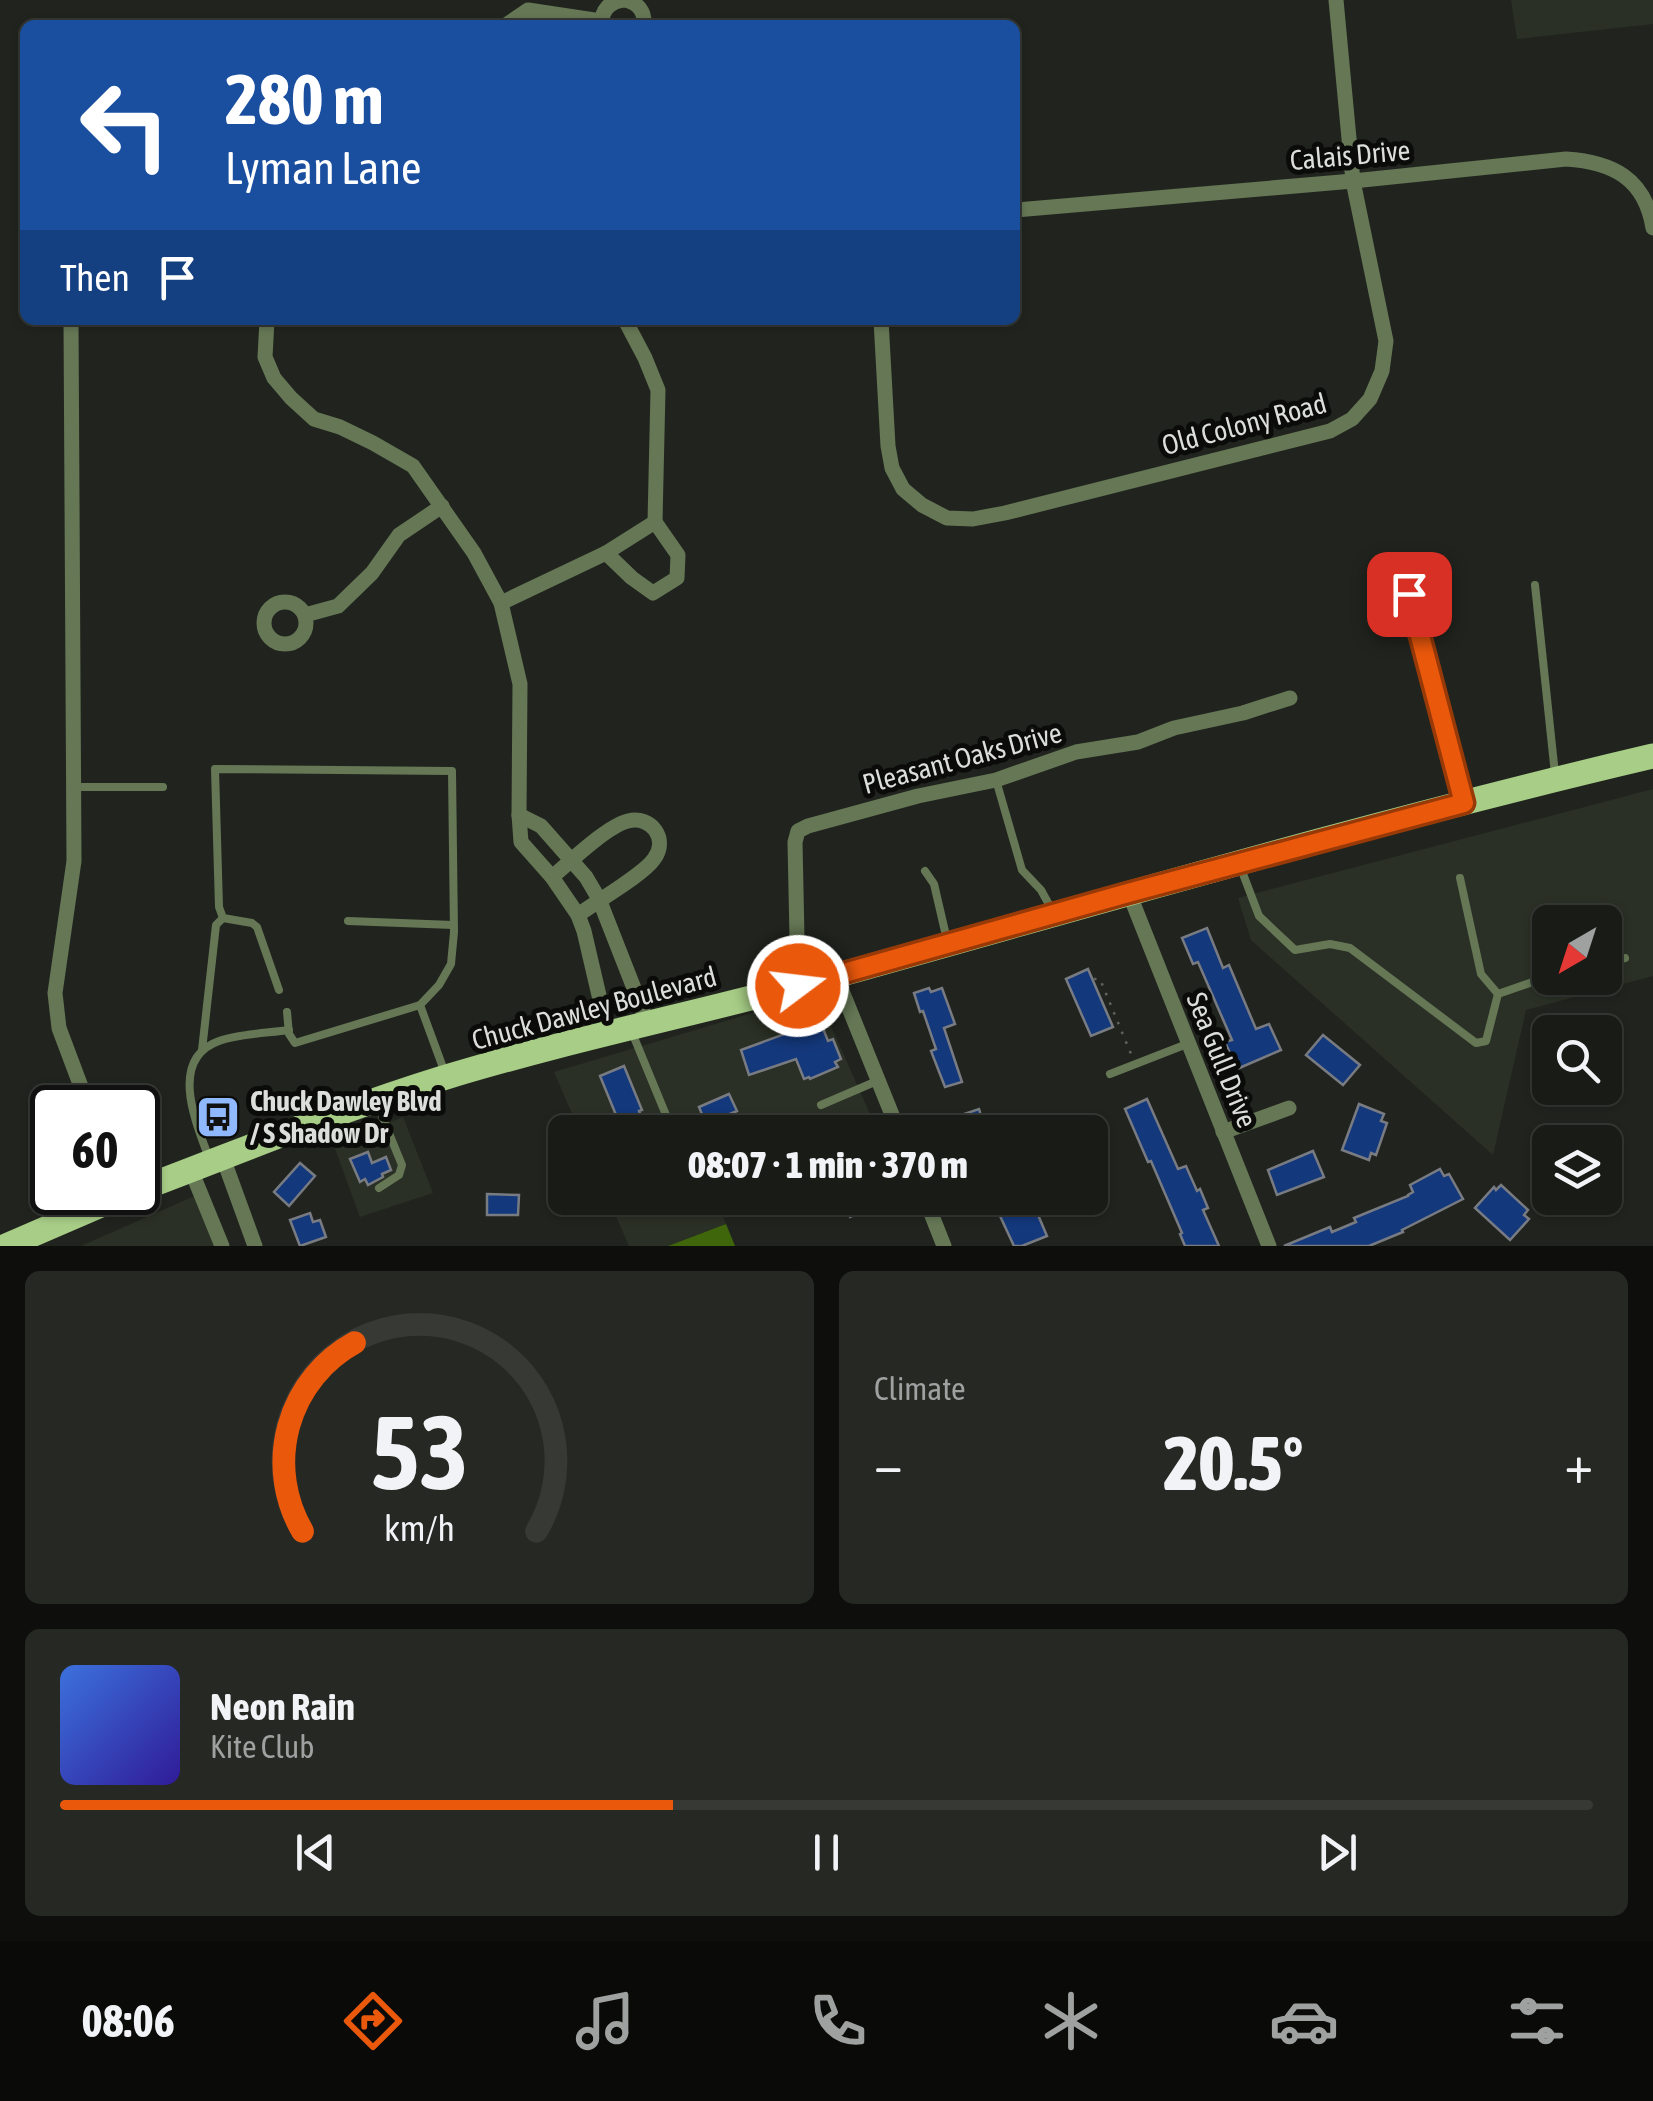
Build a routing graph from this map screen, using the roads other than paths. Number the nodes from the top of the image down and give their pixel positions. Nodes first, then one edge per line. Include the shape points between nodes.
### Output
1 (624, 0) edge
2 (1336, 0) edge
3 (513, 20) edge
4 (585, 20) edge
5 (602, 20) edge
6 (644, 20) edge
7 (1352, 181) junction
8 (1020, 210) edge
9 (1653, 228) edge
10 (72, 325) edge
11 (267, 325) edge
12 (629, 325) edge
13 (882, 325) edge
14 (442, 506) junction
15 (655, 522) junction
16 (606, 553) junction
17 (1535, 585) dead end
18 (1409, 594) dead end
19 (502, 604) junction
20 (305, 615) dead end
21 (1290, 698) dead end
22 (1653, 756) edge
23 (1556, 779) junction
24 (996, 780) junction
25 (74, 786) junction
26 (163, 787) dead end
27 (1464, 803) junction
28 (518, 815) junction
29 (572, 860) junction
30 (1240, 864) junction
31 (925, 870) dead end
32 (552, 876) junction
33 (1460, 878) dead end
34 (1128, 893) junction
35 (599, 899) junction
36 (1054, 914) junction
37 (578, 915) junction
38 (223, 918) junction
39 (348, 921) dead end
40 (453, 925) junction
41 (948, 944) junction
42 (1625, 958) dead end
43 (1622, 959) edge
44 (836, 976) junction
45 (1532, 982) edge
46 (798, 986) junction
47 (279, 990) dead end
48 (1498, 994) junction
49 (420, 1005) junction
50 (287, 1012) dead end
51 (629, 1029) junction
52 (289, 1030) junction
53 (1187, 1044) junction
54 (202, 1050) junction
55 (1110, 1074) dead end
56 (447, 1077) junction
57 (878, 1080) junction
58 (80, 1085) edge
59 (375, 1100) junction
60 (821, 1105) dead end
61 (1289, 1108) dead end
62 (666, 1115) edge
63 (892, 1115) edge
64 (1223, 1132) junction
65 (208, 1163) junction
66 (160, 1181) edge
67 (378, 1188) dead end
68 (87, 1215) edge
69 (932, 1215) edge
70 (247, 1222) junction
71 (43, 1239) edge
72 (219, 1239) edge
73 (6, 1246) edge
74 (255, 1246) edge
75 (944, 1246) edge
76 (1269, 1246) edge

1 - 5 street via 608,6
1 - 6 street via 639,7
2 - 7 street, Old Colony Road
3 - 4 street via 528,10
7 - 8 street, Calais Drive
7 - 9 street, Calais Drive via 1595,161 1639,189
7 - 13 street, Old Colony Road via 1386,341 1370,399 1330,430 973,520 948,518 903,489 892,468
10 - 25 street
11 - 14 street via 265,357 291,398 314,418 413,466
12 - 15 street via 658,390
14 - 19 street
14 - 20 street via 400,535 338,606
15 - 16 street
15 - 16 street via 678,555 678,578 653,593
16 - 19 street
17 - 23 lane
18 - 27 street
19 - 28 street via 520,684
21 - 24 street, Pleasant Oaks Drive via 1138,742 1076,752
22 - 23 main road, Chuck Dawley Boulevard
23 - 27 main road, Chuck Dawley Boulevard
24 - 36 lane via 1022,870
24 - 46 street, Pleasant Oaks Drive via 798,831
25 - 26 lane
25 - 58 street via 74,861 55,992 59,1028
27 - 30 main road, Chuck Dawley Boulevard
28 - 29 street via 541,826
28 - 32 street via 521,842
29 - 32 street
29 - 35 street
29 - 35 street via 631,820 656,830 660,851 652,864
30 - 34 main road, Chuck Dawley Boulevard
30 - 48 lane via 1258,916 1295,950 1350,948 1476,1043 1486,1041
31 - 41 lane
32 - 37 street
33 - 48 lane via 1481,974
34 - 36 main road, Chuck Dawley Boulevard
34 - 53 street, Sea Gull Drive
35 - 37 street
35 - 51 street
36 - 41 main road, Chuck Dawley Boulevard
37 - 51 street
38 - 40 lane via 215,769 452,771
38 - 47 lane via 257,928
38 - 54 lane via 216,925
39 - 40 lane
40 - 49 lane via 451,964
41 - 44 main road, Chuck Dawley Boulevard
42 - 43 lane
44 - 46 main road, Chuck Dawley Boulevard
44 - 57 street
45 - 48 lane
46 - 51 main road, Chuck Dawley Boulevard
49 - 52 lane via 295,1043
49 - 56 lane
50 - 52 lane
51 - 56 main road, Chuck Dawley Boulevard
51 - 62 lane
52 - 54 lane via 219,1040
53 - 55 lane
53 - 64 street, Sea Gull Drive
54 - 65 lane via 189,1076 190,1097
56 - 59 main road, Chuck Dawley Boulevard
57 - 60 lane
57 - 63 street
59 - 65 main road, Chuck Dawley Boulevard
59 - 67 lane via 402,1165 399,1175
61 - 64 street
64 - 76 street, Sea Gull Drive
65 - 66 main road, Chuck Dawley Boulevard
65 - 70 street
65 - 72 street
68 - 71 main road, Chuck Dawley Boulevard
69 - 75 street
70 - 72 street
70 - 74 street
71 - 73 main road, Chuck Dawley Boulevard

